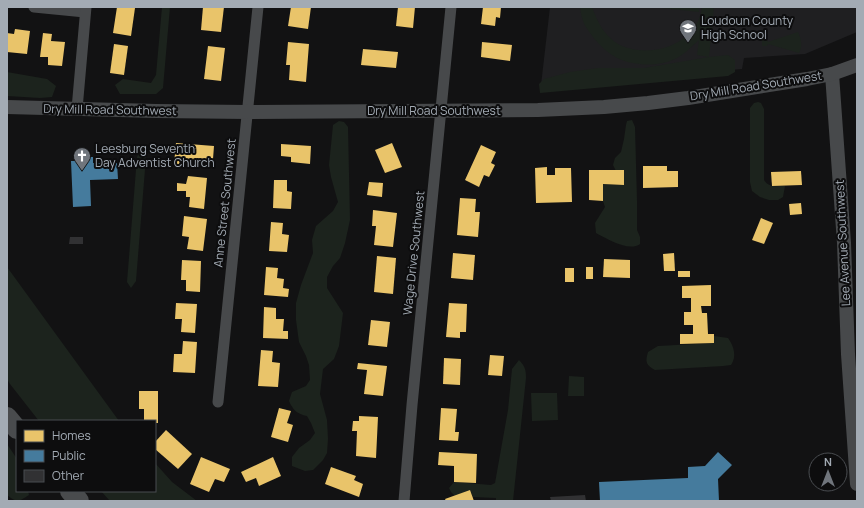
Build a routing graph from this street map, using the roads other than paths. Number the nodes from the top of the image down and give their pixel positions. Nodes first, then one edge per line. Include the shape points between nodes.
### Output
1 (34, 7) edge
2 (258, 7) edge
3 (451, 7) edge
4 (85, 10) edge
5 (857, 65) edge
6 (832, 74) junction
7 (7, 107) edge
8 (77, 109) junction
9 (441, 111) junction
10 (248, 112) junction
11 (218, 402) dead end
12 (7, 417) edge
13 (16, 428) edge
14 (856, 465) edge
15 (857, 484) edge
16 (71, 492) edge
17 (79, 501) edge
18 (404, 501) edge

1 - 4 street
2 - 10 street, Anne Street Southwest
3 - 9 street, Wage Drive Southwest
4 - 8 street
5 - 6 street, Dry Mill Road Southwest
6 - 9 street, Dry Mill Road Southwest via 648,103 538,110
6 - 14 street, Lee Avenue Southwest
7 - 8 street, Dry Mill Road Southwest
8 - 10 street, Dry Mill Road Southwest
9 - 10 street, Dry Mill Road Southwest
9 - 18 street, Wage Drive Southwest
10 - 11 street, Anne Street Southwest
12 - 13 highway
14 - 15 street, Lee Avenue Southwest
16 - 17 highway

